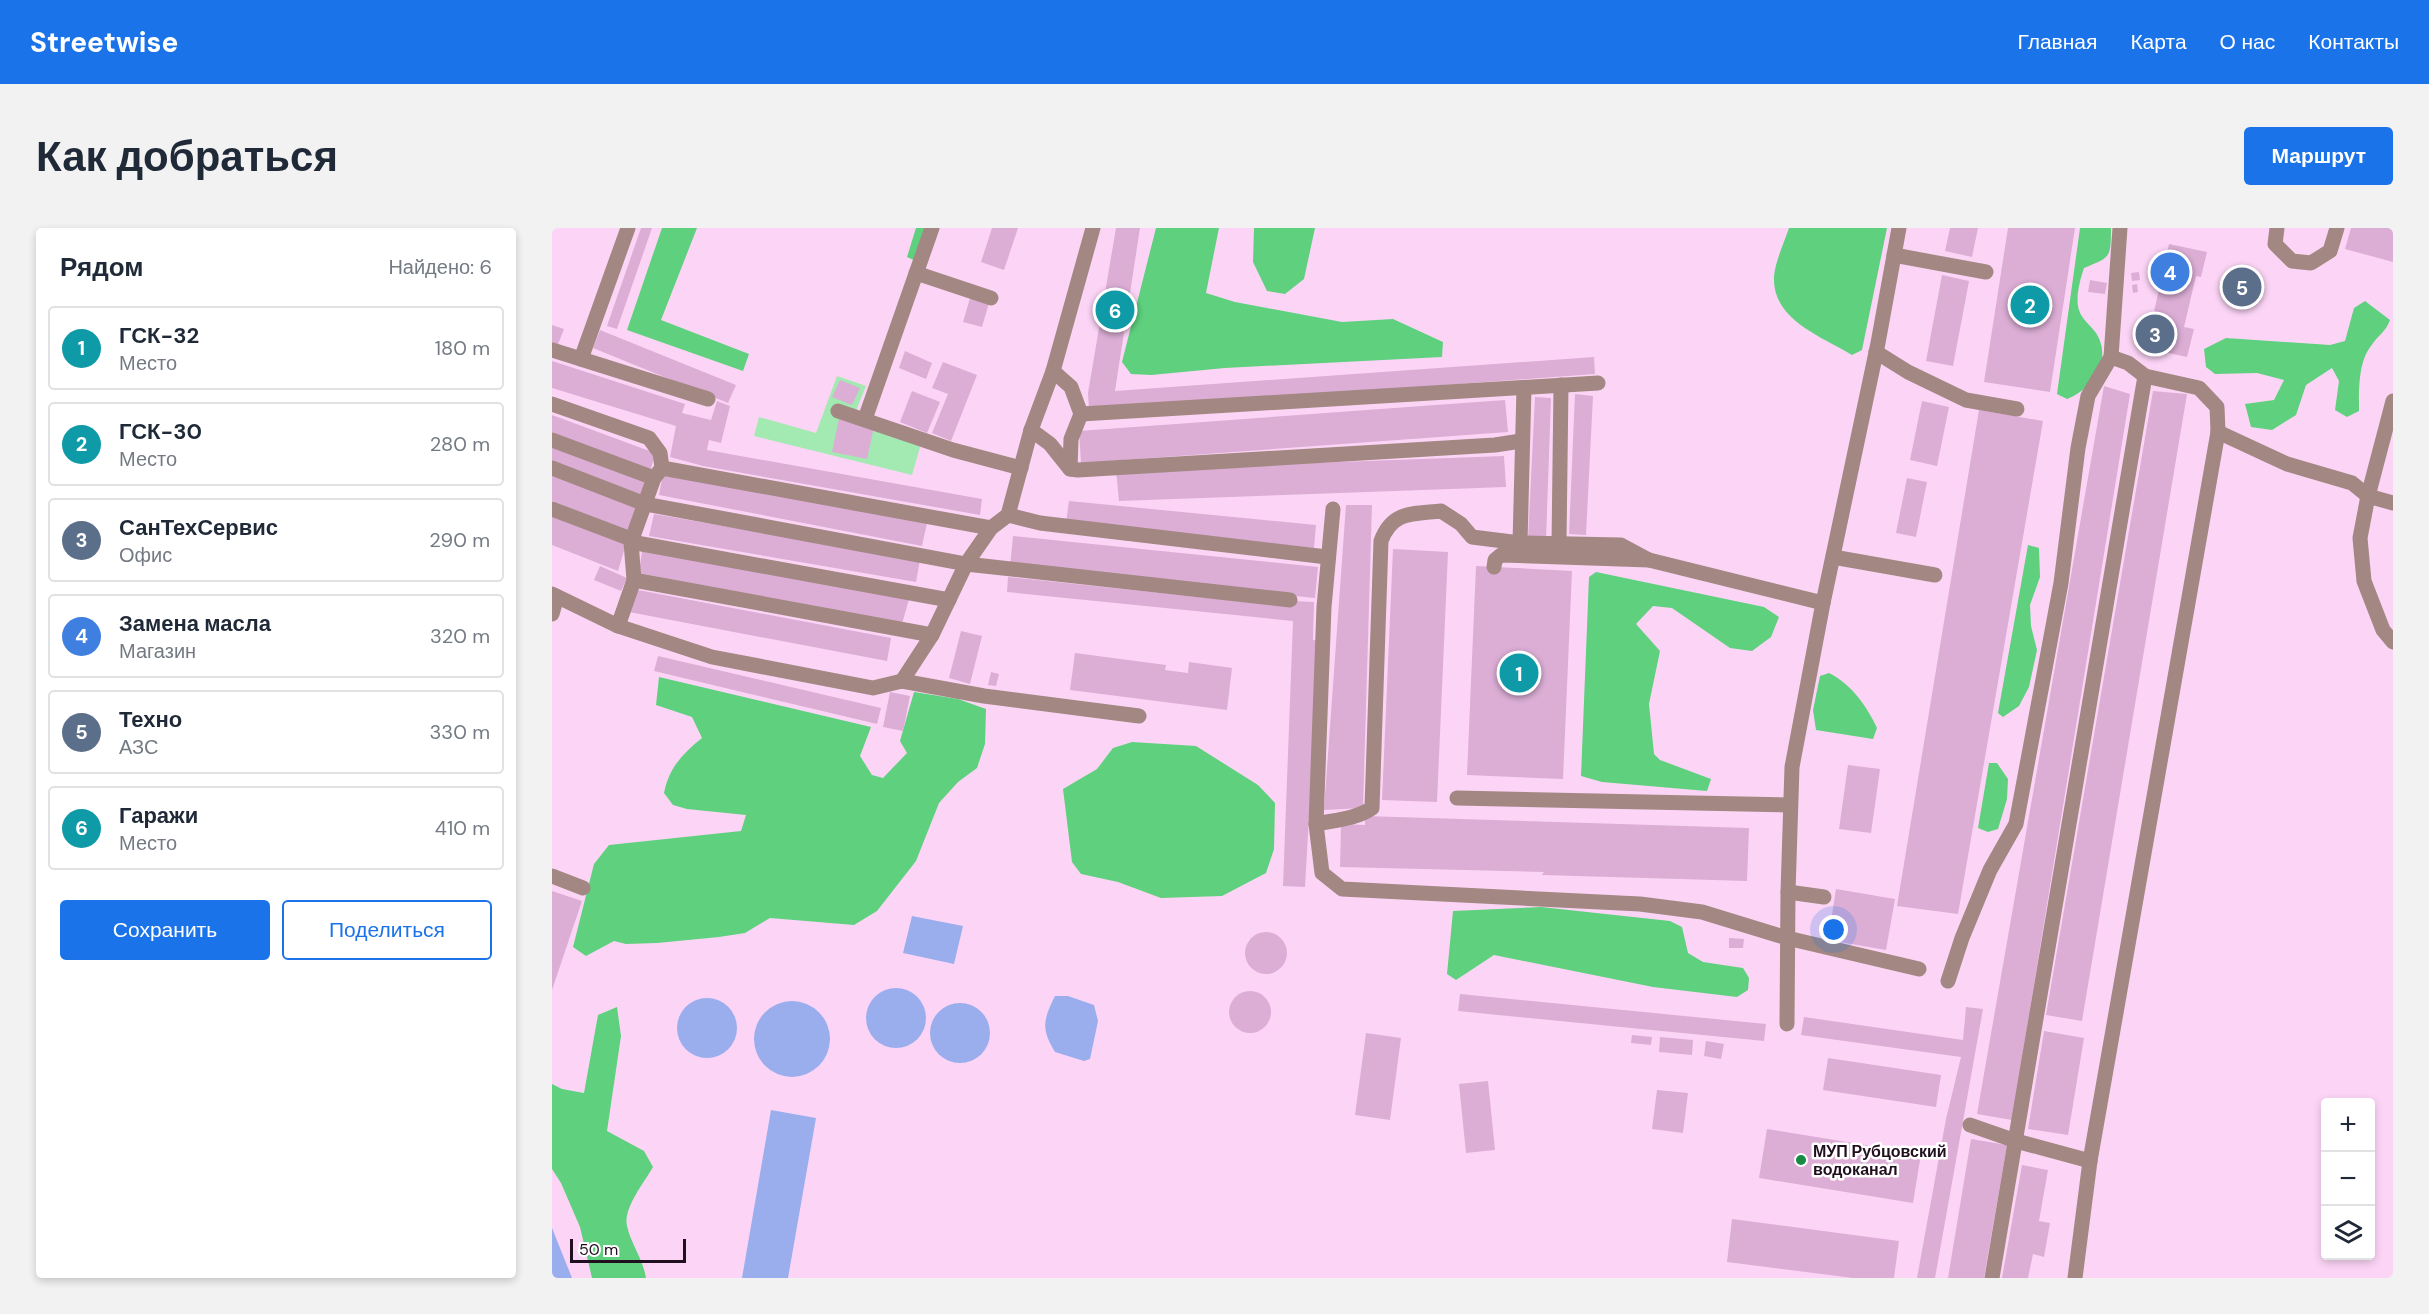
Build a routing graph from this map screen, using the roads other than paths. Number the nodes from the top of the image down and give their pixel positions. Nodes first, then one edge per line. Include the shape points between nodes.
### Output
1 (628, 228) edge
2 (932, 228) edge
3 (1093, 228) edge
4 (1899, 228) edge
5 (2120, 228) edge
6 (2277, 228) edge
7 (2337, 228) edge
8 (1894, 255) junction
9 (1986, 272) dead end
10 (916, 273) junction
11 (991, 298) dead end
12 (552, 350) edge
13 (1876, 352) junction
14 (2111, 357) junction
15 (581, 359) junction
16 (1053, 371) junction
17 (2145, 376) junction
18 (1598, 383) dead end
19 (1561, 386) junction
20 (1524, 388) junction
21 (708, 399) dead end
22 (2393, 401) edge
23 (552, 404) edge
24 (2017, 409) dead end
25 (838, 411) dead end
26 (1081, 414) junction
27 (865, 419) junction
28 (1031, 430) junction
29 (2218, 432) junction
30 (552, 440) edge
31 (1521, 441) junction
32 (552, 468) edge
33 (1021, 468) junction
34 (1070, 469) junction
35 (658, 473) junction
36 (2368, 496) junction
37 (645, 504) junction
38 (2393, 504) edge
39 (552, 509) edge
40 (1333, 509) dead end
41 (1008, 514) junction
42 (991, 528) junction
43 (631, 541) junction
44 (1520, 543) junction
45 (1559, 544) junction
46 (1327, 557) junction
47 (1833, 557) junction
48 (1648, 560) junction
49 (966, 564) junction
50 (1494, 567) dead end
51 (1935, 575) dead end
52 (634, 580) junction
53 (555, 596) edge
54 (949, 600) junction
55 (1290, 600) dead end
56 (1823, 603) junction
57 (552, 614) edge
58 (618, 626) junction
59 (932, 634) junction
60 (2393, 642) edge
61 (902, 681) junction
62 (1139, 716) dead end
63 (1457, 798) dead end
64 (1790, 805) junction
65 (1316, 824) junction
66 (552, 876) edge
67 (583, 888) dead end
68 (1788, 892) junction
69 (1824, 897) dead end
70 (1787, 938) junction
71 (1919, 969) dead end
72 (1948, 981) dead end
73 (1787, 1024) dead end
74 (1970, 1125) dead end
75 (2016, 1141) junction
76 (2090, 1161) junction
77 (1992, 1278) edge
78 (2075, 1278) edge

1 - 15 street
2 - 10 street
3 - 16 street
4 - 8 street
5 - 14 street
6 - 7 street via 2275,244 2292,261 2311,263 2330,251
8 - 9 street
8 - 13 street
10 - 11 street
10 - 27 street
12 - 15 street
13 - 24 street via 1966,400
13 - 47 street
14 - 17 street via 2128,363
14 - 72 street via 2088,396 2061,583 2016,824 1990,870
15 - 21 street
16 - 26 street via 1071,387
16 - 28 street
17 - 29 street via 2199,388 2217,407
17 - 75 street
18 - 19 street
19 - 20 street
19 - 45 street
20 - 26 street
20 - 31 street
22 - 36 street
23 - 35 street via 649,438 660,453
25 - 27 street
26 - 34 street via 1071,440
27 - 33 street via 953,450
28 - 33 street
28 - 34 street via 1050,444
29 - 36 street via 2287,464 2352,483
29 - 76 street
30 - 35 street
31 - 34 street
31 - 44 street
32 - 37 street
33 - 41 street
35 - 37 street
35 - 42 street
36 - 38 street
36 - 60 street via 2360,538 2364,581
37 - 43 street
37 - 49 street
39 - 43 street
40 - 46 street
41 - 42 street
41 - 46 street via 1040,523
42 - 49 street
43 - 52 street
43 - 54 street
44 - 45 street
44 - 65 street via 1472,537 1441,511 1396,518 1385,529 1381,541 1372,808 1349,818
45 - 48 street via 1621,545
46 - 65 street
47 - 51 street
47 - 56 street
48 - 50 street via 1501,555
48 - 56 street
49 - 54 street
49 - 55 street
52 - 58 street
52 - 59 street
53 - 57 street
53 - 58 street
54 - 59 street
56 - 64 street via 1792,767
58 - 61 street via 712,657 873,688
59 - 61 street
61 - 62 street
63 - 64 street
64 - 68 street
65 - 70 street via 1322,873 1342,889 1640,904 1702,912
66 - 67 street
68 - 69 street
68 - 70 street
70 - 71 street
70 - 73 street
74 - 75 street
75 - 76 street
75 - 77 street
76 - 78 street

